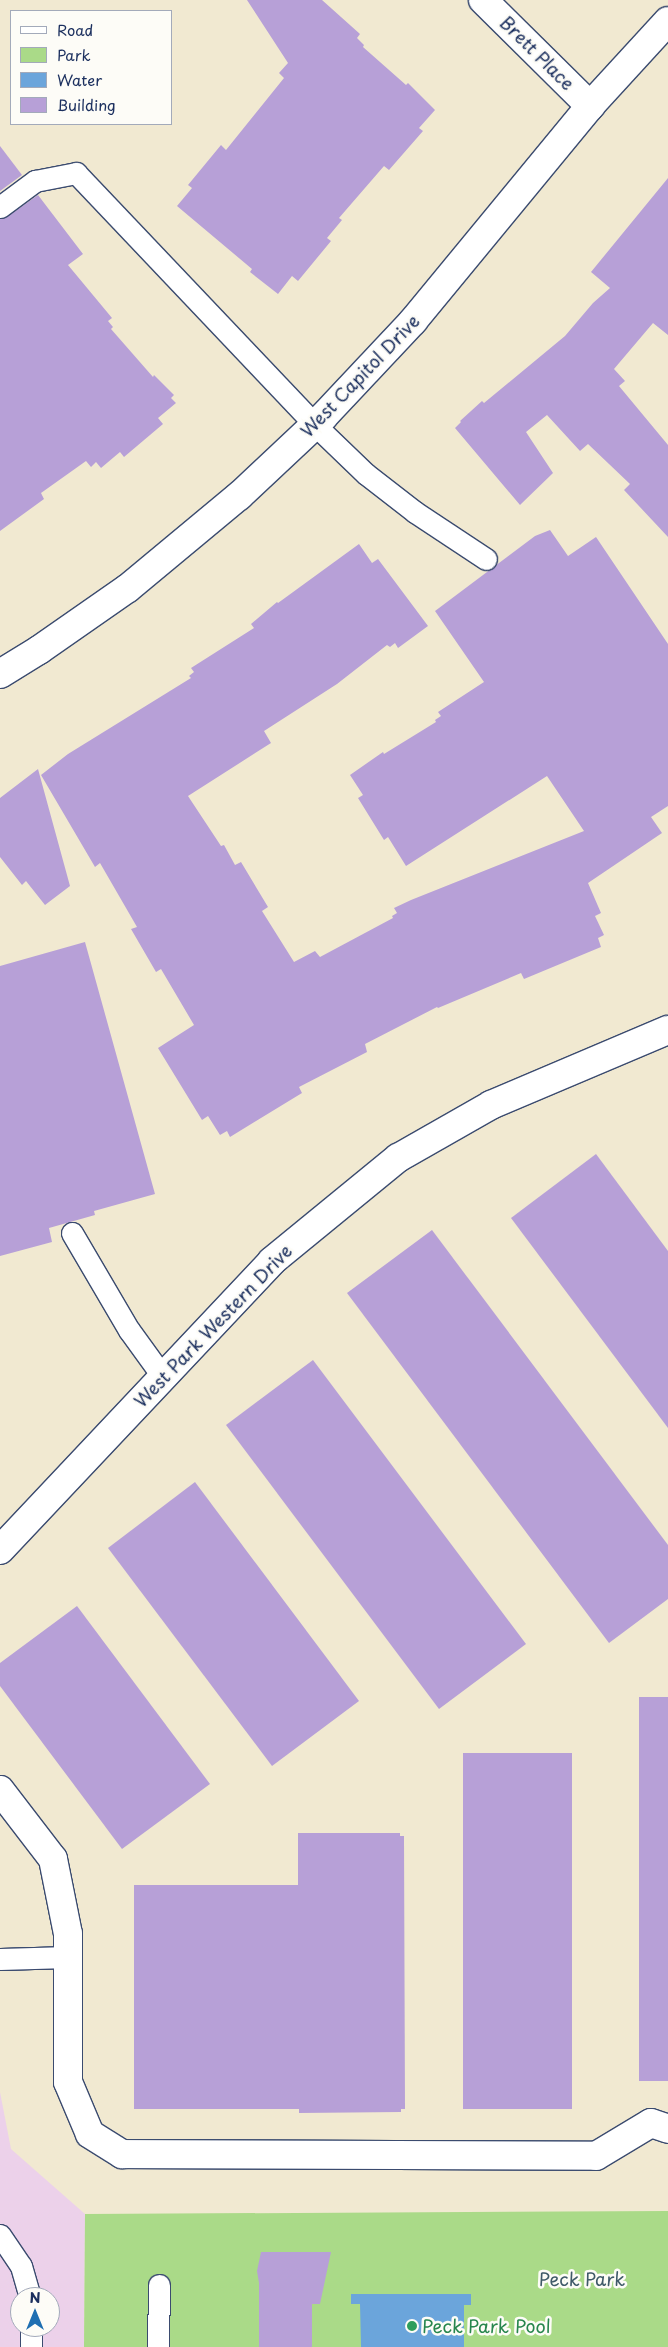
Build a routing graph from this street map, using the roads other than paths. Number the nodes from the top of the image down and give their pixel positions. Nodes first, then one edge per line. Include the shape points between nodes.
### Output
1 (483, 0) edge
2 (668, 21) edge
3 (590, 106) junction
4 (0, 207) edge
5 (315, 425) junction
6 (486, 560) dead end
7 (0, 674) edge
8 (668, 1030) edge
9 (72, 1233) dead end
10 (163, 1377) junction
11 (0, 1550) edge
12 (0, 1790) edge
13 (68, 1957) junction
14 (0, 1959) edge
15 (668, 2129) edge
16 (0, 2234) edge
17 (159, 2285) dead end
18 (27, 2287) edge
19 (158, 2347) edge

1 - 3 street, Brett Place
2 - 3 street, West Capitol Drive
3 - 5 street, West Capitol Drive via 413,321
4 - 5 lane via 35,181 76,173
5 - 6 lane via 366,474
5 - 7 street, West Capitol Drive via 239,496 128,588
8 - 10 street, West Park Western Drive via 492,1105 398,1158 272,1260
9 - 10 lane via 129,1330
10 - 11 street, West Park Western Drive
12 - 13 street via 53,1859 68,1934
13 - 14 lane
13 - 15 street via 68,2082 90,2134 122,2154 596,2156 651,2124
16 - 18 lane via 22,2266
17 - 19 lane

